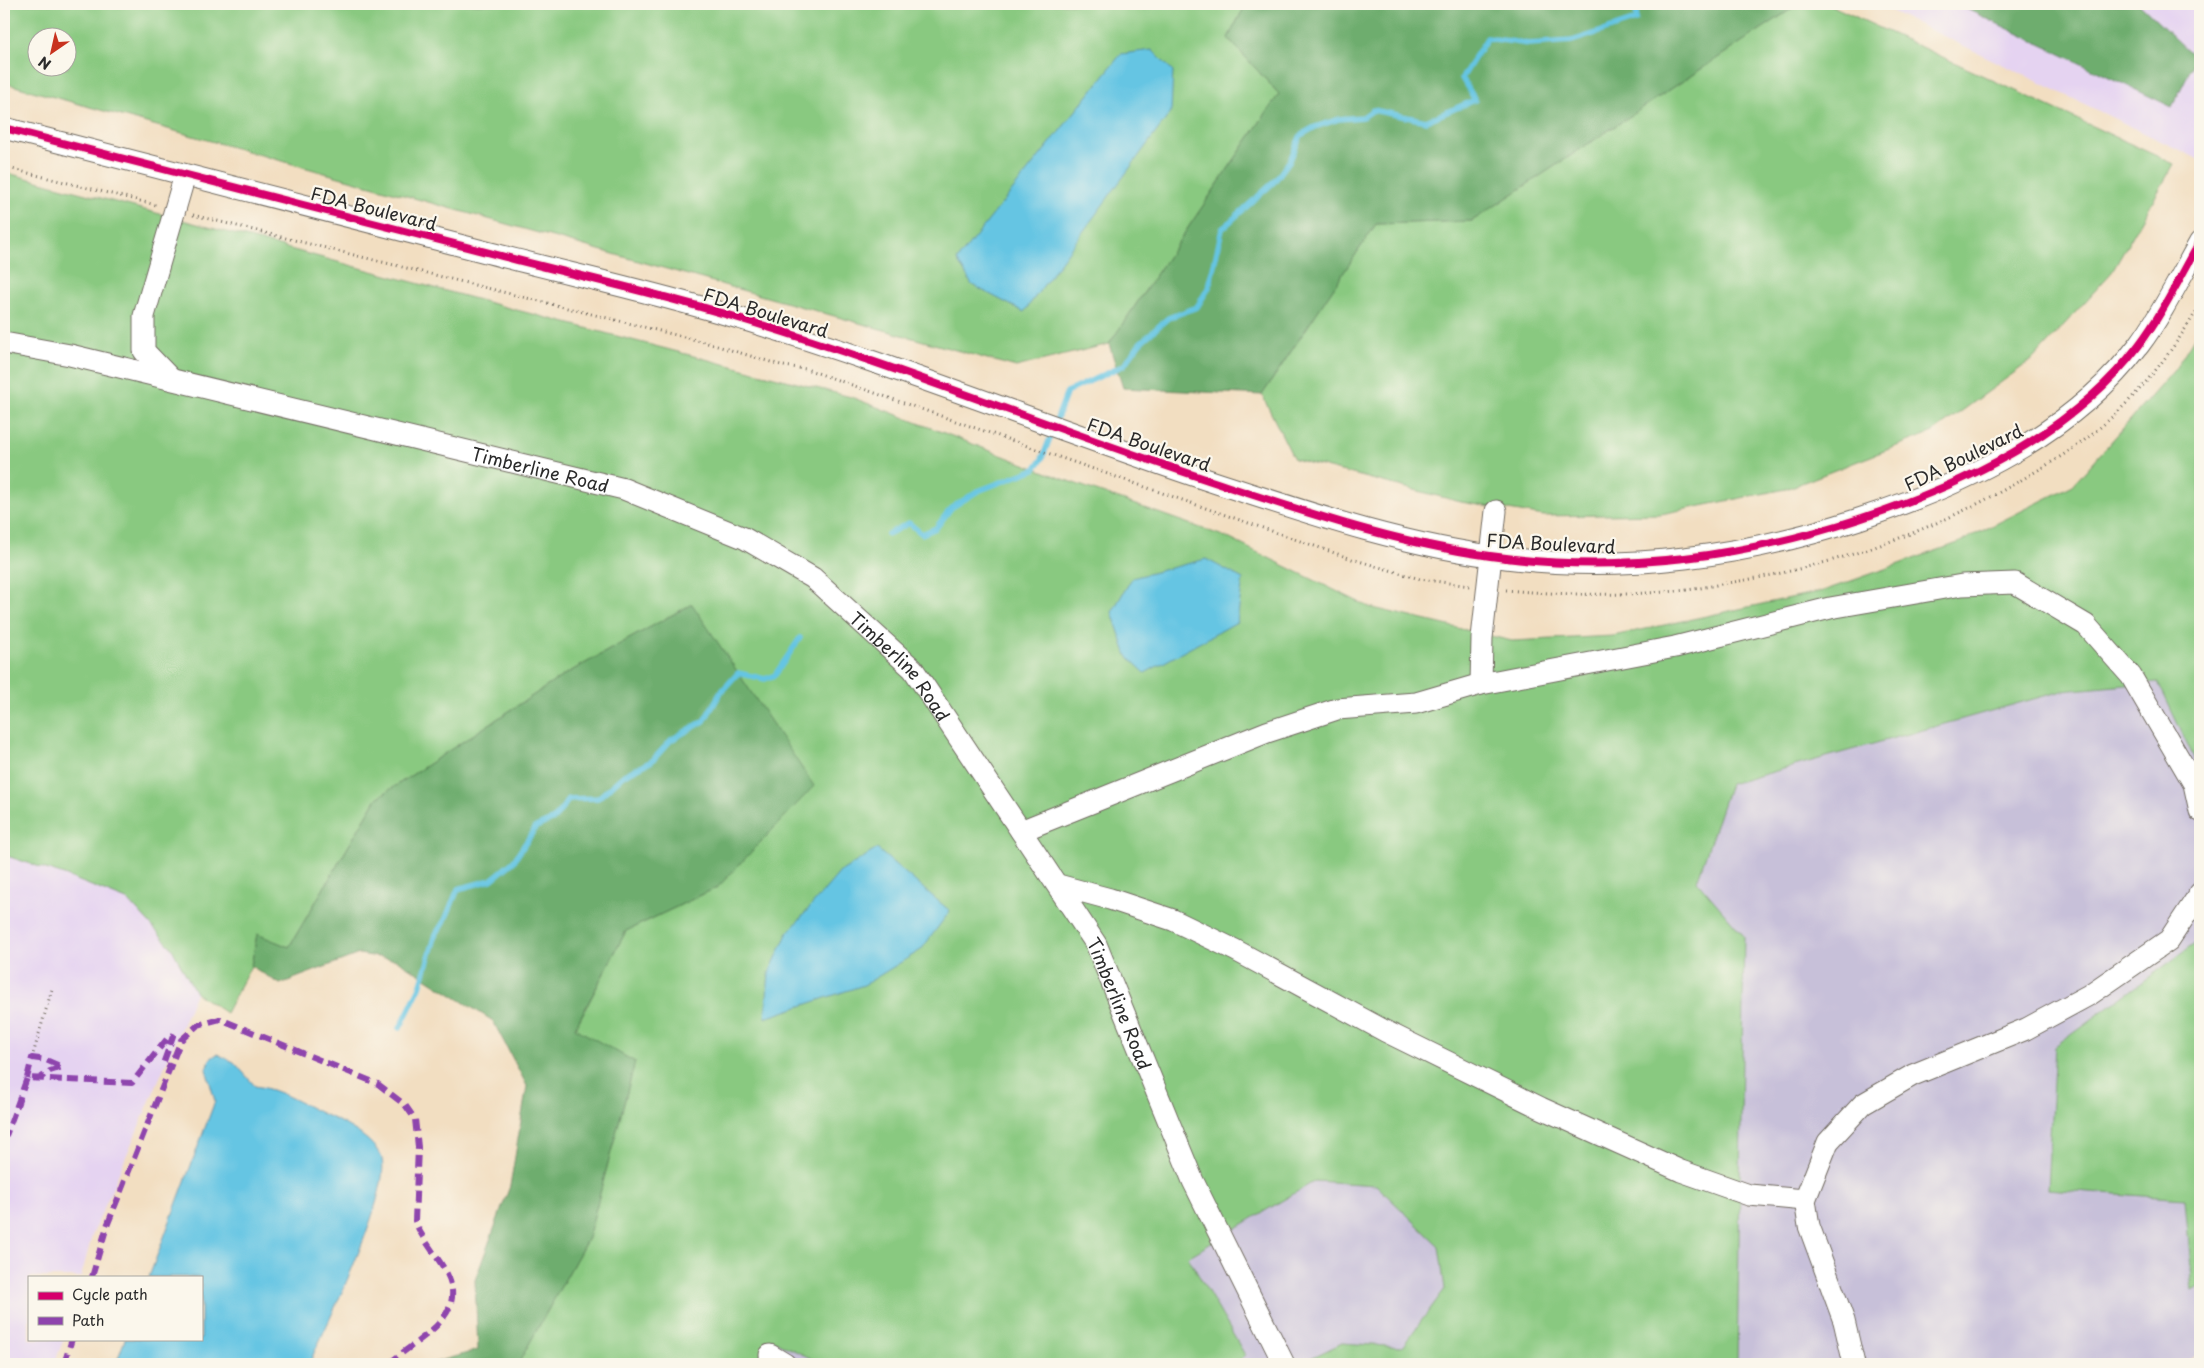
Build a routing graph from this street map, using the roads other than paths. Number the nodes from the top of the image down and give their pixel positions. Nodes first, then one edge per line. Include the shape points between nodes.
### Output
1 (4, 128) edge
2 (184, 175) junction
3 (2200, 242) edge
4 (4, 343) edge
5 (170, 379) junction
6 (1496, 510) dead end
7 (1491, 556) junction
8 (1481, 684) junction
9 (2200, 811) edge
10 (1021, 831) junction
11 (1058, 885) junction
12 (2200, 893) edge
13 (1805, 1200) junction
14 (1279, 1362) edge
15 (1854, 1364) edge

1 - 2 street, FDA Boulevard
2 - 5 street via 144,316 144,351
2 - 7 street, FDA Boulevard via 730,315 1156,464 1327,519 1433,546
3 - 7 street, FDA Boulevard via 2168,301 2118,371 2045,433 1936,491 1808,536 1744,550 1629,562 1571,563
4 - 5 street, Timberline Road
5 - 10 street, Timberline Road via 624,489 744,538 813,578 913,669
6 - 7 street
7 - 8 street via 1482,638
8 - 9 street via 1675,647 1830,608 1962,585 2015,583 2086,626 2130,676 2194,784
8 - 10 street via 1416,703 1337,709 1250,738
10 - 11 street, Timberline Road
11 - 13 street via 1173,920 1385,1031 1680,1172 1749,1194
11 - 14 street, Timberline Road via 1096,944 1192,1181
12 - 13 street via 2169,940 2089,995 2026,1029 1913,1075 1863,1104 1828,1142
13 - 15 street via 1809,1226 1844,1321

